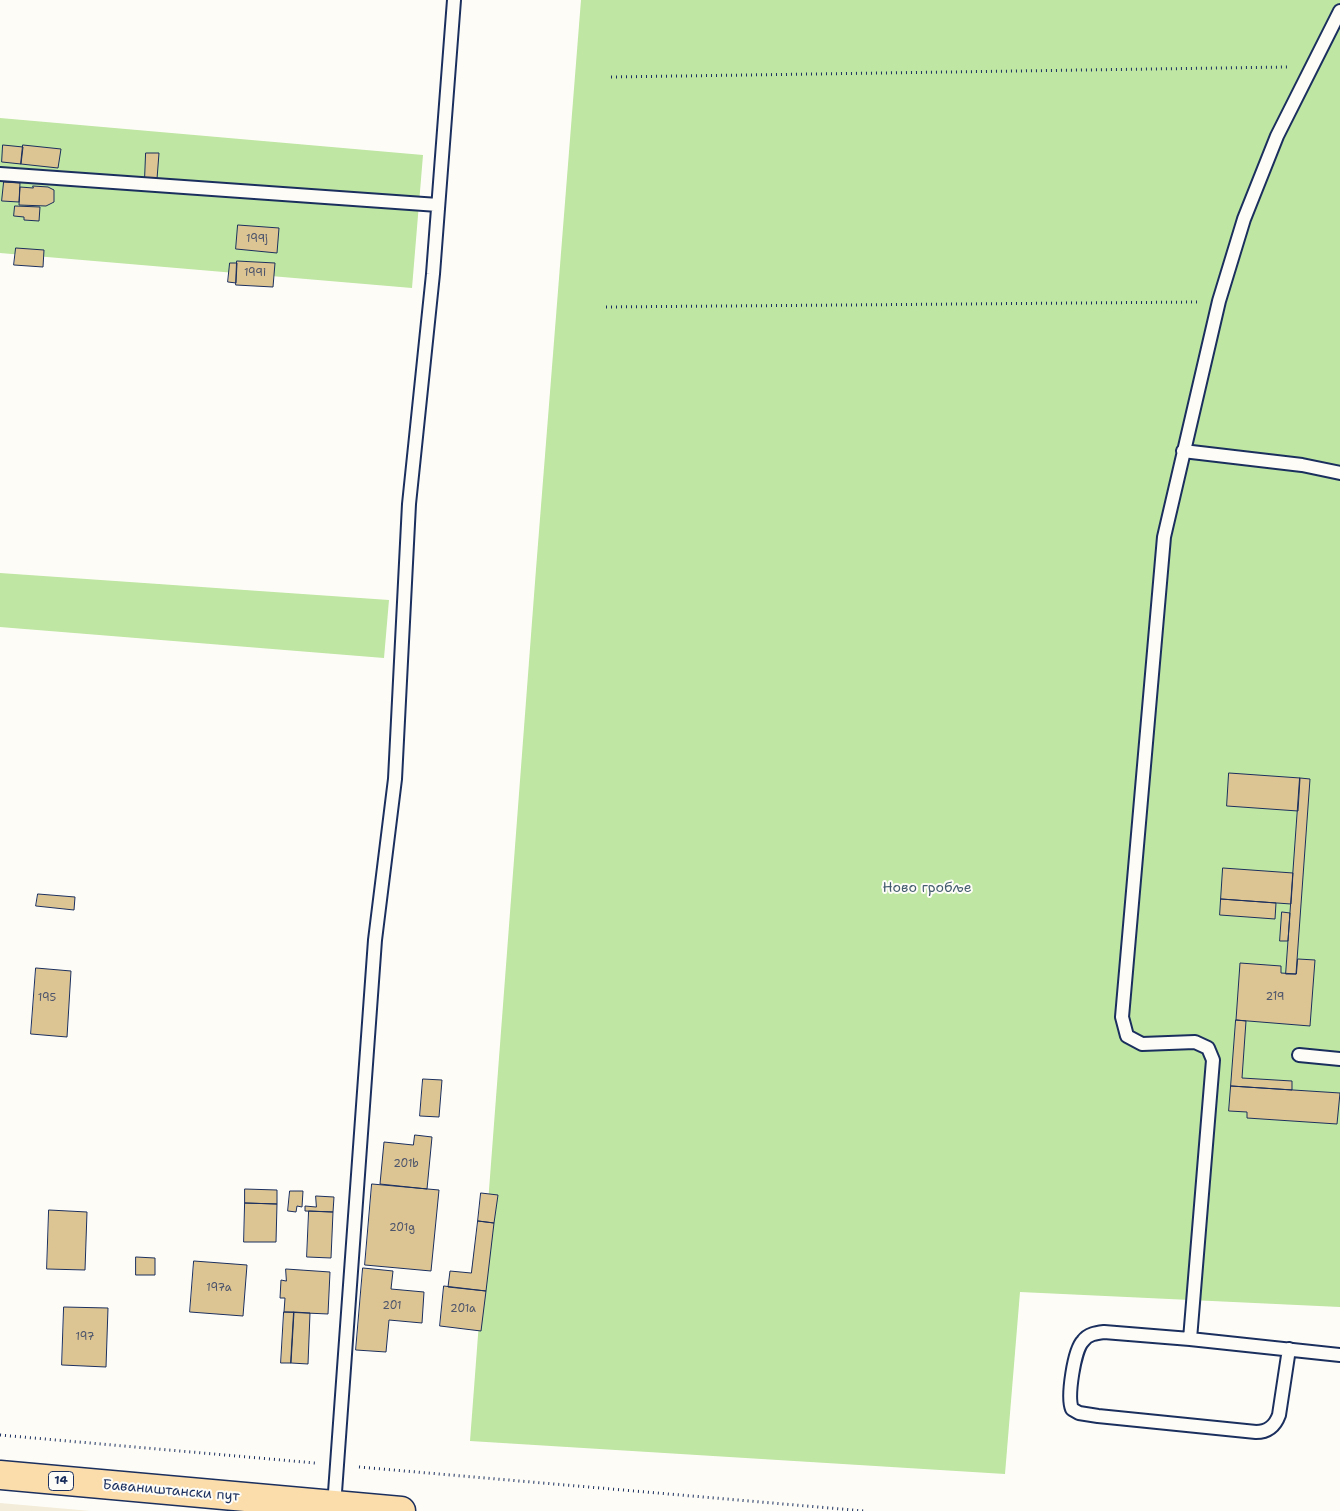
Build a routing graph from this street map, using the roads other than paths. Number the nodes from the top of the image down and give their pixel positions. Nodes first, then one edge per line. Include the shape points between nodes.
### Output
1 (454, 0) edge
2 (1340, 11) edge
3 (0, 174) edge
4 (438, 205) junction
5 (1183, 451) junction
6 (1340, 472) edge
7 (1299, 1055) dead end
8 (1340, 1059) edge
9 (1190, 1339) junction
10 (1290, 1349) junction
11 (1340, 1355) edge
12 (0, 1475) edge
13 (334, 1506) junction
14 (401, 1511) edge

1 - 4 lane
2 - 5 lane via 1277,136 1244,219 1219,302
3 - 4 lane
4 - 13 lane via 434,274 409,504 395,778 375,940
5 - 6 lane
5 - 9 lane via 1164,537 1122,1017 1127,1036 1142,1044 1196,1042 1208,1048 1213,1060
7 - 8 lane
9 - 10 lane
9 - 10 lane via 1104,1332 1091,1334 1083,1340 1076,1353 1070,1398 1072,1409 1079,1414 1266,1431 1279,1415
10 - 11 lane
12 - 13 main road, Баваништански пут / 14
13 - 14 main road, Баваништански пут / 14

